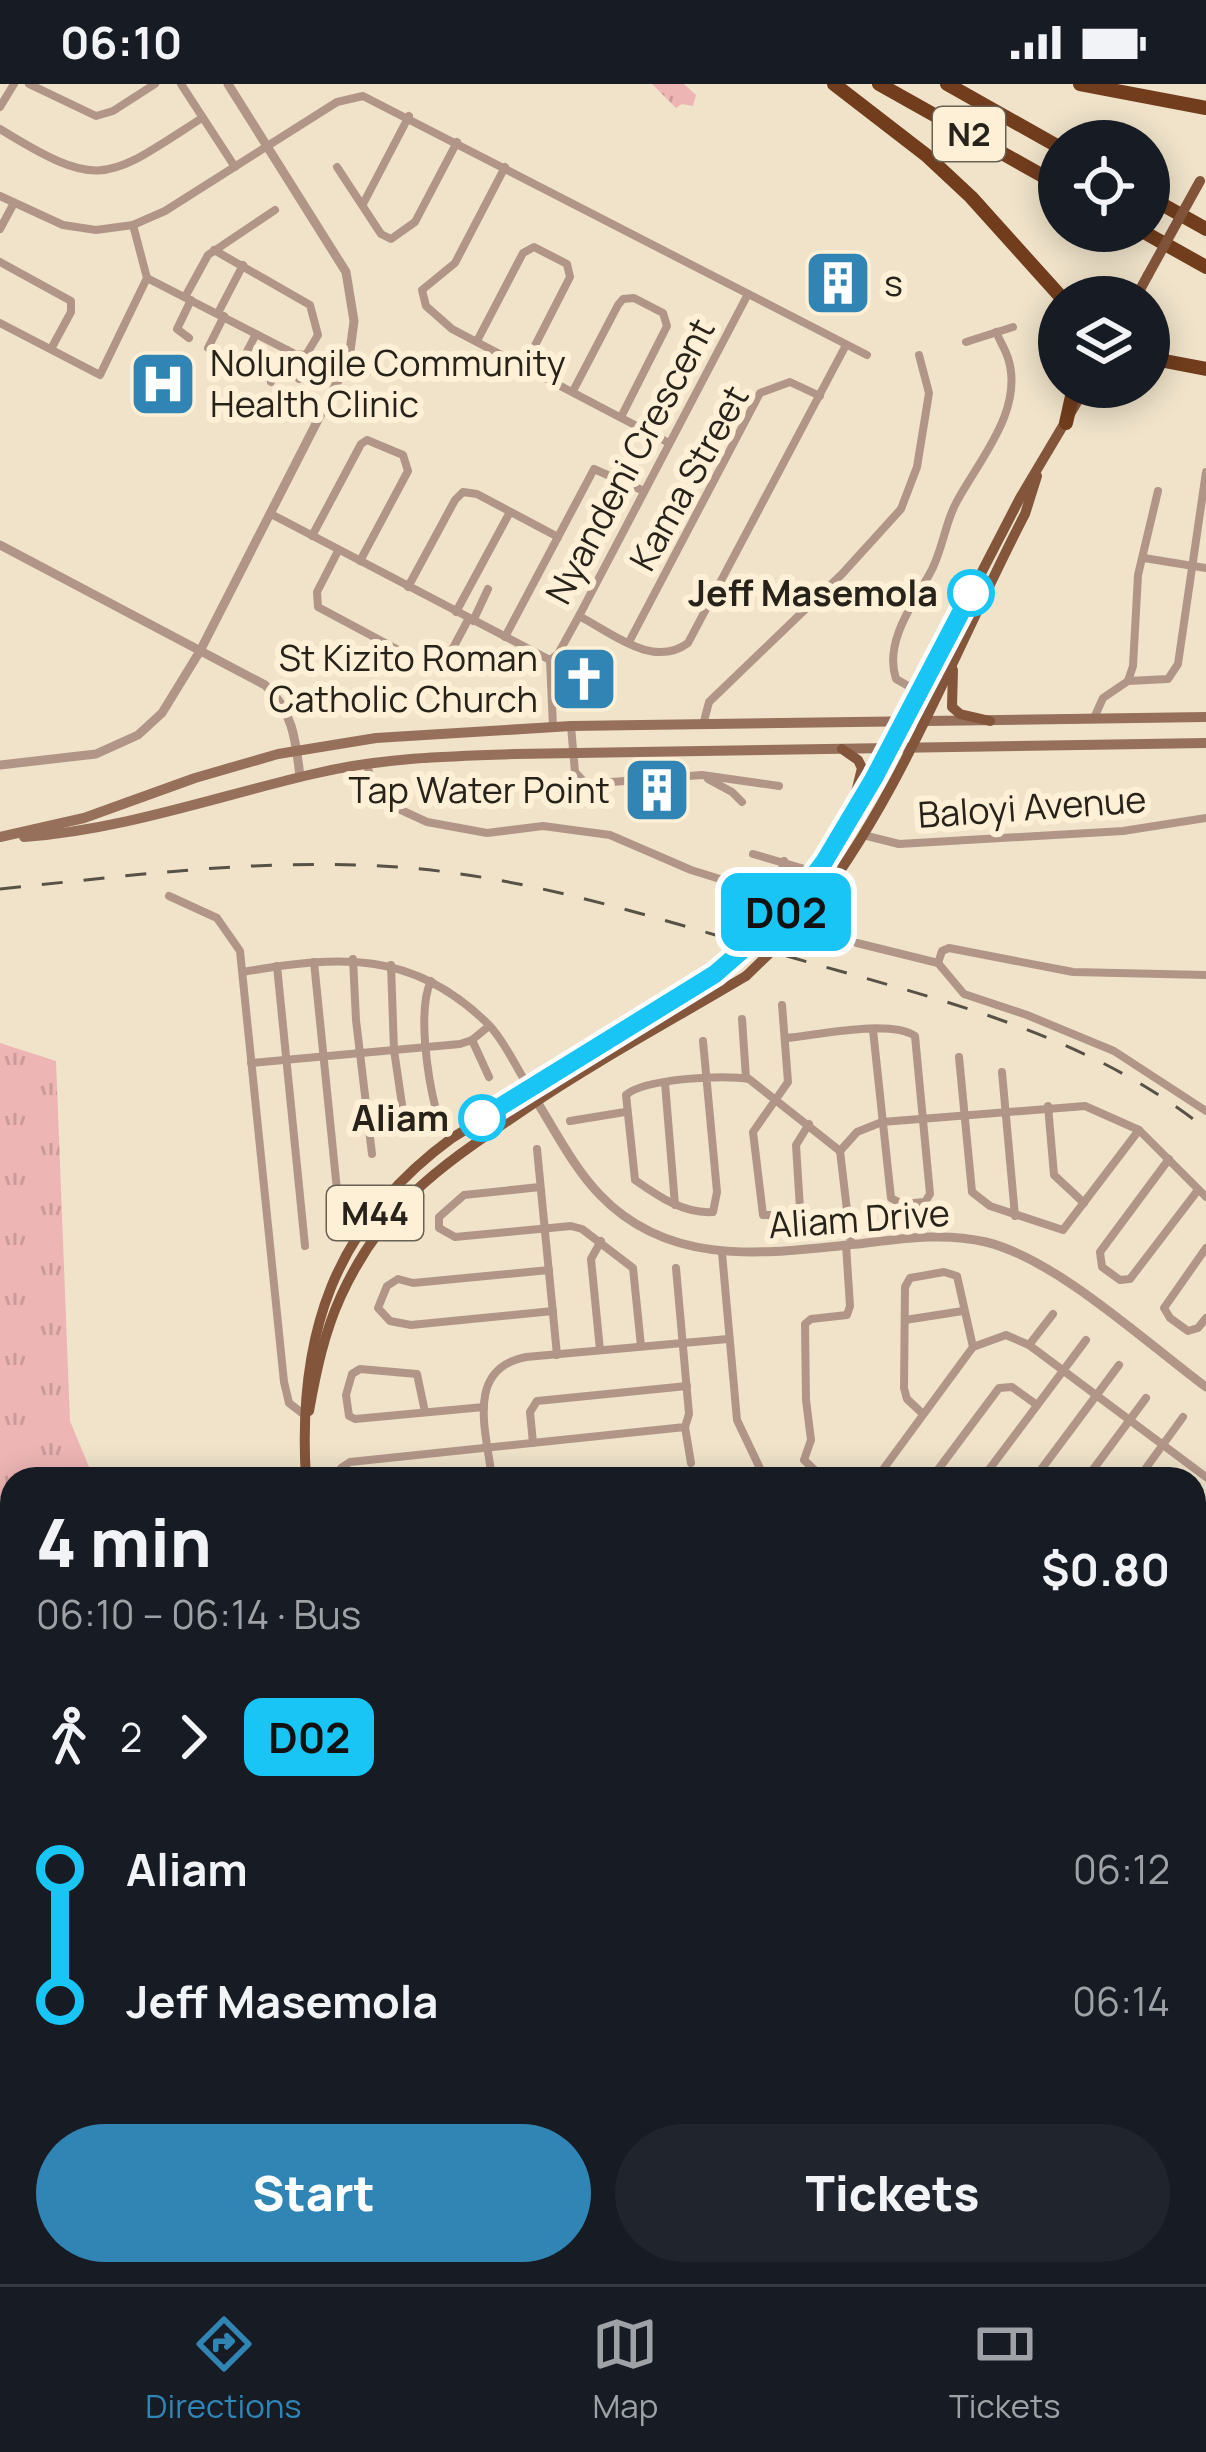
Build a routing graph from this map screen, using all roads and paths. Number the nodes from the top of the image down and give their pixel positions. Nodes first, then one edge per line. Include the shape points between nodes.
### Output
1 (14, 84) edge
2 (29, 84) edge
3 (155, 84) edge
4 (181, 84) edge
5 (229, 84) edge
6 (834, 84) edge
7 (879, 84) edge
8 (947, 84) edge
9 (1080, 84) edge
10 (357, 90) edge
11 (0, 107) edge
12 (1206, 108) edge
13 (409, 116) junction
14 (202, 118) junction
15 (0, 129) edge
16 (1038, 135) edge
17 (457, 142) junction
18 (267, 145) junction
19 (235, 167) junction
20 (337, 167) dead end
21 (505, 167) junction
22 (1038, 172) edge
23 (1203, 176) edge
24 (0, 196) edge
25 (14, 202) junction
26 (362, 205) junction
27 (1170, 209) edge
28 (275, 210) dead end
29 (134, 225) junction
30 (0, 229) edge
31 (1206, 229) edge
32 (1170, 247) edge
33 (214, 250) junction
34 (0, 262) edge
35 (242, 265) junction
36 (1206, 267) edge
37 (1041, 276) edge
38 (1147, 276) edge
39 (147, 278) junction
40 (748, 294) junction
41 (188, 299) junction
42 (221, 315) junction
43 (0, 323) edge
44 (1013, 327) dead end
45 (996, 332) junction
46 (256, 334) junction
47 (189, 338) dead end
48 (477, 340) junction
49 (966, 342) dead end
50 (846, 345) junction
51 (208, 348) dead end
52 (51, 349) junction
53 (287, 350) junction
54 (867, 355) dead end
55 (919, 355) dead end
56 (304, 356) junction
57 (1170, 362) edge
58 (240, 365) dead end
59 (525, 365) junction
60 (1206, 370) edge
61 (299, 379) dead end
62 (271, 382) dead end
63 (572, 392) junction
64 (820, 396) junction
65 (1069, 408) edge
66 (1074, 408) edge
67 (621, 417) junction
68 (1066, 423) junction
69 (669, 443) junction
70 (1206, 472) edge
71 (1038, 473) junction
72 (1158, 490) dead end
73 (644, 491) junction
74 (510, 512) junction
75 (271, 514) junction
76 (312, 536) junction
77 (558, 537) junction
78 (0, 545) edge
79 (338, 551) junction
80 (1144, 558) junction
81 (360, 562) junction
82 (1191, 566) junction
83 (1206, 568) edge
84 (408, 586) junction
85 (488, 589) dead end
86 (457, 612) junction
87 (579, 616) junction
88 (471, 620) junction
89 (505, 638) junction
90 (629, 642) junction
91 (200, 650) junction
92 (550, 660) junction
93 (953, 661) junction
94 (1128, 681) junction
95 (919, 692) junction
96 (1204, 714) edge
97 (1094, 720) junction
98 (991, 721) junction
99 (902, 722) junction
100 (922, 722) junction
101 (703, 724) junction
102 (571, 726) junction
103 (553, 727) junction
104 (498, 729) junction
105 (1206, 743) edge
106 (890, 748) junction
107 (909, 748) junction
108 (297, 749) junction
109 (842, 749) junction
110 (499, 754) junction
111 (574, 754) junction
112 (367, 764) junction
113 (0, 765) edge
114 (702, 775) junction
115 (300, 777) junction
116 (779, 786) dead end
117 (742, 802) dead end
118 (1206, 818) edge
119 (843, 831) junction
120 (863, 835) junction
121 (0, 838) edge
122 (753, 854) dead end
123 (784, 861) junction
124 (816, 872) junction
125 (169, 896) dead end
126 (857, 943) dead end
127 (353, 959) junction
128 (314, 962) junction
129 (938, 963) junction
130 (391, 965) junction
131 (277, 966) junction
132 (243, 972) junction
133 (1206, 975) edge
134 (431, 980) junction
135 (782, 1005) dead end
136 (742, 1019) dead end
137 (489, 1026) junction
138 (873, 1030) junction
139 (786, 1038) junction
140 (472, 1040) junction
141 (703, 1041) dead end
142 (428, 1047) junction
143 (394, 1050) junction
144 (360, 1053) junction
145 (322, 1056) junction
146 (959, 1057) dead end
147 (287, 1060) junction
148 (251, 1063) junction
149 (1002, 1072) dead end
150 (489, 1077) dead end
151 (746, 1078) junction
152 (706, 1079) junction
153 (665, 1083) junction
154 (533, 1095) junction
155 (777, 1098) junction
156 (1048, 1106) junction
157 (436, 1110) dead end
158 (1006, 1110) junction
159 (1206, 1111) edge
160 (625, 1112) junction
161 (965, 1115) junction
162 (924, 1118) junction
163 (570, 1121) dead end
164 (882, 1122) junction
165 (809, 1124) junction
166 (405, 1125) dead end
167 (1139, 1130) junction
168 (537, 1149) dead end
169 (840, 1151) junction
170 (372, 1154) dead end
171 (1169, 1160) junction
172 (540, 1187) junction
173 (337, 1190) dead end
174 (1202, 1194) edge
175 (1084, 1203) junction
176 (675, 1205) junction
177 (1016, 1216) junction
178 (544, 1229) junction
179 (601, 1241) junction
180 (849, 1245) junction
181 (305, 1246) dead end
182 (1206, 1248) edge
183 (722, 1253) junction
184 (676, 1268) dead end
185 (549, 1270) junction
186 (963, 1310) junction
187 (553, 1311) junction
188 (1053, 1314) dead end
189 (1206, 1318) edge
190 (905, 1320) junction
191 (728, 1339) junction
192 (1086, 1340) dead end
193 (682, 1342) junction
194 (1029, 1345) junction
195 (641, 1346) junction
196 (974, 1347) junction
197 (601, 1351) junction
198 (557, 1355) junction
199 (1119, 1365) dead end
200 (1064, 1370) junction
201 (687, 1386) junction
202 (1206, 1387) edge
203 (1097, 1395) junction
204 (1146, 1398) dead end
205 (1037, 1406) junction
206 (484, 1407) junction
207 (425, 1412) junction
208 (923, 1414) junction
209 (1184, 1417) dead end
210 (305, 1419) junction
211 (1130, 1420) junction
212 (685, 1426) junction
213 (533, 1443) junction
214 (1164, 1444) junction
215 (489, 1448) junction
216 (692, 1463) dead end
217 (306, 1467) edge
218 (342, 1467) edge
219 (491, 1467) edge
220 (759, 1467) edge
221 (810, 1467) edge
222 (885, 1467) edge
223 (940, 1467) edge
224 (991, 1467) edge
225 (1043, 1467) edge
226 (1095, 1467) edge
227 (1147, 1467) edge
228 (1194, 1467) edge

1 - 11 street
2 - 3 street via 96,116
4 - 14 street
5 - 18 street
6 - 37 highway via 941,169
7 - 22 highway, N2
8 - 16 highway, N2
9 - 12 highway
10 - 13 street, Nyandeni Crescent
10 - 18 street, Nyandeni Crescent
13 - 17 street, Nyandeni Crescent
13 - 26 street
14 - 15 street via 127,166 99,172 70,166
14 - 19 street
17 - 21 street, Nyandeni Crescent
17 - 26 street via 416,222 401,235 382,236
18 - 19 street, Nyandeni Crescent
18 - 75 street via 338,257 354,321 342,376
19 - 29 street, Nyandeni Crescent
20 - 26 street
21 - 40 street, Nyandeni Crescent
21 - 48 street via 455,263 422,293 433,315
23 - 38 main road, bridge
24 - 25 street
25 - 29 street via 81,229
25 - 30 street
27 - 31 highway
28 - 33 street
29 - 39 street
32 - 36 highway
33 - 35 street
33 - 41 street
34 - 52 street via 71,301
35 - 42 street
35 - 56 street via 310,305 318,334
39 - 41 street
39 - 52 street via 100,376
40 - 50 street
40 - 69 street, Nyandeni Crescent
41 - 42 street
41 - 47 street via 177,329
42 - 46 street
42 - 51 street
43 - 52 street
44 - 45 street
45 - 49 street
45 - 95 street via 1009,362 1007,400 897,638 896,679
46 - 53 street
46 - 58 street
48 - 59 street
48 - 59 street via 523,253 548,253 567,264 571,277
50 - 54 street
50 - 64 street
53 - 56 street
53 - 62 street
55 - 101 street via 929,394 901,509 709,702
56 - 61 street
57 - 60 highway
59 - 63 street
63 - 67 street
63 - 67 street via 618,305 641,301 663,313 667,326
64 - 90 street via 688,643 657,655
64 - 90 street, Kama Street via 790,382 760,393
65 - 68 highway
66 - 68 main road, M44
67 - 69 street
68 - 71 main road, M44
69 - 73 street, Nyandeni Crescent
70 - 82 street
71 - 93 main road, M44
71 - 95 main road, M44
72 - 80 street
73 - 77 street via 594,469
73 - 87 street, Nyandeni Crescent
74 - 77 street
74 - 84 street via 472,491 460,493
74 - 86 street
75 - 76 street
75 - 91 street
76 - 79 street
76 - 81 street via 361,444 378,441 403,455 408,471
77 - 89 street
78 - 91 street
79 - 81 street
79 - 88 street via 318,607 397,650 439,668
80 - 82 street
80 - 94 street
81 - 84 street
82 - 83 street
82 - 94 street via 1175,669 1168,679
84 - 86 street
85 - 88 street
86 - 88 street
87 - 90 street
87 - 92 street, Nyandeni Crescent
88 - 89 street
89 - 92 street
91 - 108 street via 272,692
91 - 113 street via 162,712 124,744 78,758
92 - 103 street
93 - 98 main road via 950,704
93 - 100 main road, M44
94 - 97 street via 1103,698
95 - 99 main road, M44
96 - 97 main road
97 - 98 main road
98 - 100 main road
99 - 100 main road
99 - 101 main road
99 - 106 main road, M44
100 - 107 main road, M44
101 - 102 main road
102 - 103 main road
102 - 111 street
103 - 104 main road
104 - 108 main road
104 - 110 main road
105 - 107 main road
106 - 107 main road
106 - 109 main road
106 - 119 main road, M44
107 - 120 main road, M44
108 - 115 street
108 - 121 main road
109 - 111 main road
109 - 119 main road via 862,773
110 - 111 main road
110 - 112 main road
111 - 114 street via 577,778 586,784
112 - 115 main road
112 - 123 street via 386,802 427,822 488,833 543,826 610,835 768,894
114 - 116 street
114 - 117 street
115 - 121 main road via 93,827
118 - 120 street, Baloyi Avenue via 899,844
119 - 124 main road, M44
120 - 154 main road, M44, bridge via 803,921 746,976
122 - 123 street
123 - 124 street
124 - 154 main road, M44, bridge via 785,913 715,974
125 - 132 street via 223,922
126 - 129 street
127 - 128 street
127 - 130 street
127 - 144 street
128 - 131 street
128 - 145 street
129 - 133 street via 949,948 1073,972
129 - 159 street via 964,994 1114,1051
130 - 134 street
130 - 143 street
131 - 132 street
131 - 147 street
132 - 148 street
134 - 137 street
134 - 142 street
135 - 139 street
136 - 151 street
137 - 140 street
137 - 154 street
138 - 139 street
138 - 162 street via 915,1036
138 - 164 street
139 - 155 street via 788,1082
140 - 142 street
140 - 150 street
141 - 152 street
142 - 143 street
142 - 157 street
143 - 144 street
143 - 166 street
144 - 145 street
144 - 170 street
145 - 147 street
145 - 173 street
146 - 161 street
147 - 148 street
147 - 181 street
148 - 210 street via 284,1382 289,1403
149 - 158 street
151 - 152 street
151 - 155 street
152 - 153 street
152 - 176 street via 717,1206 704,1213
153 - 160 street via 631,1089
153 - 176 street
154 - 183 street, Aliam Drive via 616,1210 671,1241
154 - 210 main road, M44 via 446,1161 384,1225 331,1319
155 - 165 street
155 - 165 street via 753,1132 763,1215 800,1209 796,1145
156 - 158 street
156 - 167 street via 1085,1106
156 - 175 street via 1054,1175
158 - 161 street
158 - 177 street
160 - 163 street
160 - 176 street via 633,1177
161 - 162 street
161 - 177 street via 973,1195
162 - 164 street
162 - 164 street via 930,1194 916,1204 891,1198
164 - 169 street
165 - 169 street
167 - 171 street
167 - 175 street
168 - 172 street
169 - 180 street
171 - 174 street
171 - 174 street via 1100,1252 1102,1267 1130,1279
172 - 178 street
172 - 178 street via 464,1195 438,1225 455,1237
175 - 177 street via 1060,1231
178 - 179 street via 577,1227
178 - 185 street
179 - 195 street via 634,1268
179 - 197 street via 592,1259
180 - 183 street, Aliam Drive
180 - 202 street, Aliam Drive via 935,1236 999,1246 1070,1285
180 - 221 street via 848,1316 806,1324
182 - 189 street via 1164,1308 1188,1331
183 - 191 street
184 - 193 street
185 - 187 street
185 - 187 street via 398,1279 378,1308 390,1321 411,1325
186 - 190 street
186 - 190 street via 957,1276 937,1272 905,1284
186 - 196 street
187 - 198 street
188 - 194 street
190 - 208 street via 905,1394
191 - 193 street
191 - 220 street via 736,1420
192 - 200 street
193 - 195 street
193 - 201 street
194 - 196 street via 1006,1335
194 - 200 street
195 - 197 street
196 - 208 street
197 - 198 street
198 - 206 street via 500,1366
199 - 203 street
200 - 203 street
200 - 205 street
201 - 212 street
201 - 213 street via 537,1401
203 - 211 street
203 - 225 street
204 - 211 street
205 - 223 street via 999,1388
205 - 224 street
206 - 207 street
206 - 215 street
207 - 207 street via 417,1374 352,1373 352,1418
208 - 222 street
209 - 214 street
210 - 217 main road, M44
211 - 214 street
211 - 226 street
212 - 213 street
212 - 216 street
213 - 215 street
214 - 227 street
214 - 228 street
215 - 218 street
215 - 219 street

